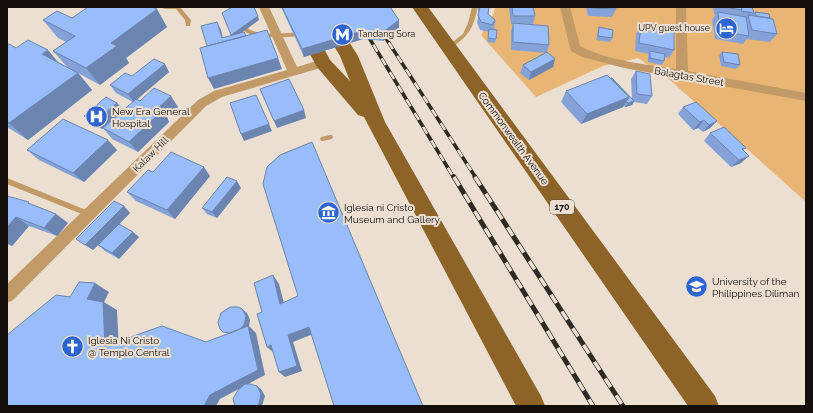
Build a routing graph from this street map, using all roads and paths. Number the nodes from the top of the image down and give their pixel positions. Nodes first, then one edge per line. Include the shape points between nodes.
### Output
1 (164, 7) edge
2 (177, 7) edge
3 (264, 7) edge
4 (420, 7) edge
5 (475, 7) edge
6 (565, 7) edge
7 (681, 7) edge
8 (241, 16) edge
9 (188, 25) dead end
10 (277, 35) junction
11 (340, 41) edge
12 (449, 47) junction
13 (316, 48) junction
14 (294, 72) junction
15 (682, 75) junction
16 (806, 97) edge
17 (376, 123) junction
18 (330, 137) dead end
19 (323, 139) dead end
20 (7, 181) edge
21 (89, 214) junction
22 (7, 295) edge
23 (531, 406) edge
24 (705, 406) edge

1 - 2 lane
2 - 9 lane via 188,20
3 - 10 street
4 - 12 main road, Commonwealth Avenue / 170
5 - 12 lane via 465,35
6 - 15 street, Balagtas Street via 575,48 586,54 656,73
7 - 15 street
8 - 10 lane via 240,26 245,31
10 - 13 lane
10 - 14 street
11 - 17 main road via 349,56
12 - 24 main road, Commonwealth Avenue / 170
13 - 14 street, Kalaw Hill
13 - 17 main road
14 - 21 street, Kalaw Hill via 209,98
15 - 16 street, Balagtas Street
17 - 23 main road
18 - 19 lane
20 - 21 lane
21 - 22 street, Kalaw Hill

